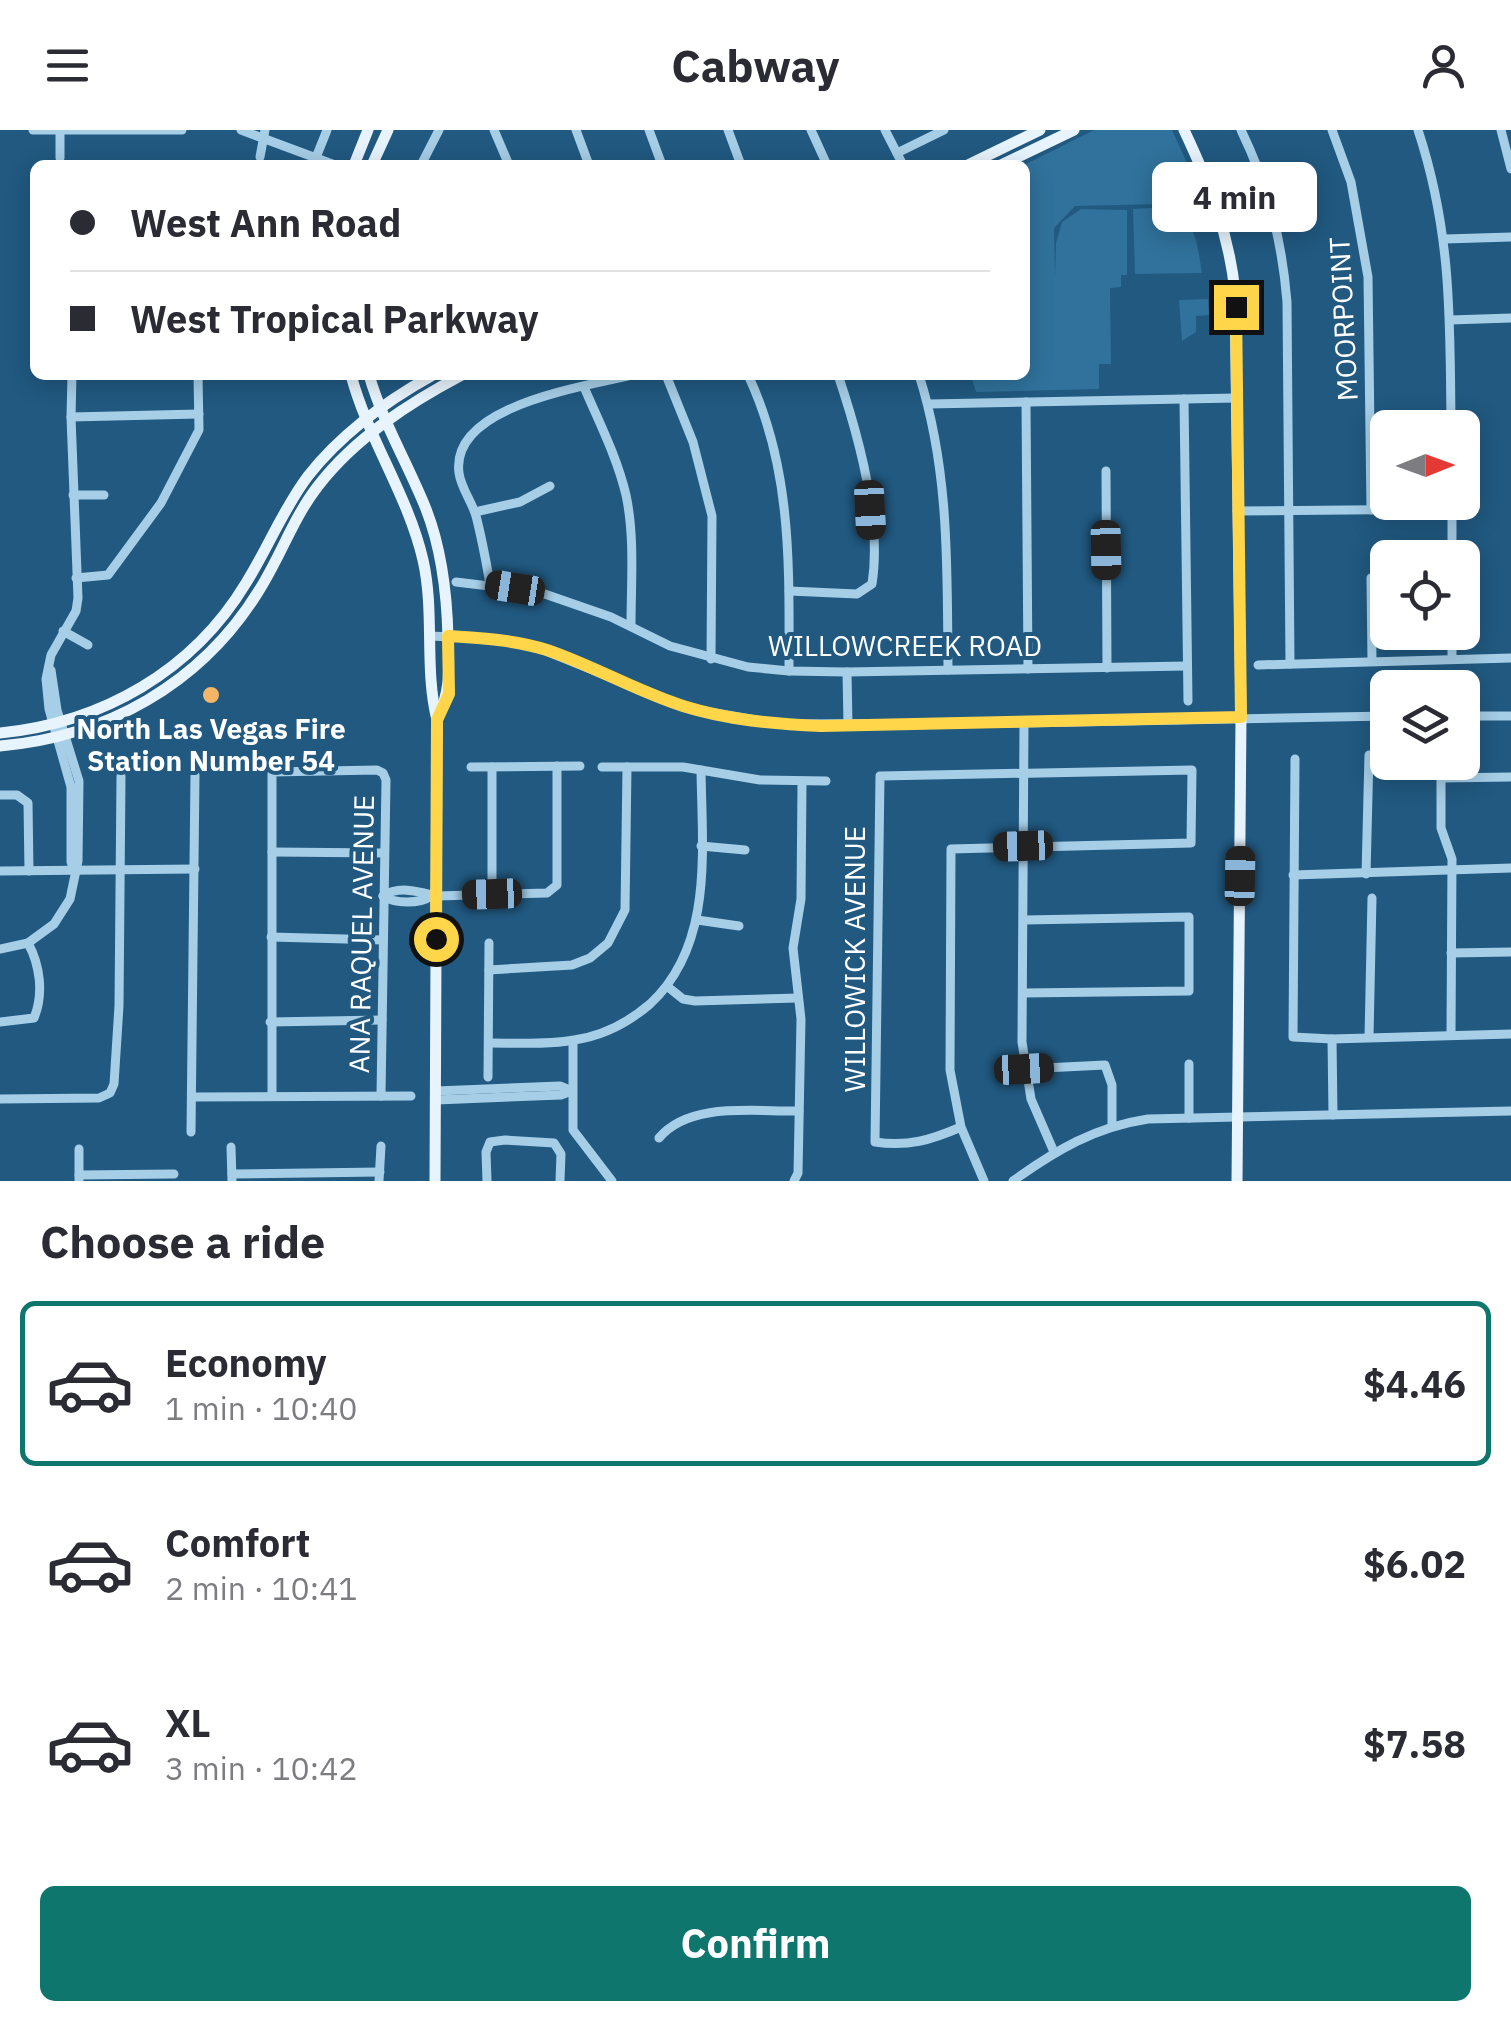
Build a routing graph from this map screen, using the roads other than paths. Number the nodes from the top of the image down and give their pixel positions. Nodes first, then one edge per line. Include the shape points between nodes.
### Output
1 (33, 130) edge
2 (182, 130) edge
3 (240, 130) edge
4 (327, 130) edge
5 (368, 130) edge
6 (388, 130) edge
7 (439, 130) edge
8 (494, 130) edge
9 (576, 130) edge
10 (649, 130) edge
11 (728, 130) edge
12 (811, 130) edge
13 (885, 130) edge
14 (944, 130) edge
15 (1040, 130) edge
16 (1074, 130) edge
17 (1184, 130) edge
18 (1241, 130) edge
19 (1332, 130) edge
20 (1418, 130) edge
21 (1501, 130) edge
22 (66, 131) edge
23 (129, 131) edge
24 (264, 134) edge
25 (897, 153) junction
26 (260, 157) dead end
27 (60, 158) dead end
28 (310, 160) edge
29 (315, 160) edge
30 (356, 160) edge
31 (374, 160) edge
32 (424, 160) edge
33 (507, 160) edge
34 (587, 160) edge
35 (660, 160) edge
36 (739, 160) edge
37 (825, 160) edge
38 (900, 160) edge
39 (978, 160) edge
40 (1011, 160) edge
41 (1511, 170) edge
42 (1511, 237) edge
43 (1445, 239) junction
44 (1511, 318) edge
45 (1450, 320) junction
46 (72, 380) edge
47 (198, 380) edge
48 (352, 380) edge
49 (371, 380) edge
50 (425, 380) edge
51 (454, 380) edge
52 (612, 380) edge
53 (668, 380) edge
54 (750, 380) edge
55 (839, 380) edge
56 (921, 380) edge
57 (584, 387) junction
58 (1236, 398) junction
59 (1184, 399) junction
60 (1026, 402) junction
61 (928, 404) junction
62 (380, 409) junction
63 (1451, 410) edge
64 (199, 414) junction
65 (70, 417) junction
66 (364, 419) junction
67 (385, 423) junction
68 (1370, 432) edge
69 (371, 434) junction
70 (1106, 471) dead end
71 (550, 486) dead end
72 (73, 495) junction
73 (104, 495) dead end
74 (294, 498) junction
75 (1289, 510) junction
76 (1370, 510) edge
77 (1237, 511) junction
78 (475, 512) junction
79 (264, 550) junction
80 (278, 556) junction
81 (76, 578) junction
82 (456, 582) dead end
83 (490, 584) junction
84 (789, 591) junction
85 (256, 596) junction
86 (631, 626) junction
87 (64, 631) junction
88 (430, 636) junction
89 (448, 636) junction
90 (88, 644) dead end
91 (1372, 650) edge
92 (1452, 650) edge
93 (712, 658) junction
94 (1511, 658) edge
95 (1452, 659) junction
96 (1372, 662) junction
97 (1290, 664) junction
98 (1258, 665) dead end
99 (1188, 666) junction
100 (1107, 668) junction
101 (1028, 669) junction
102 (948, 670) junction
103 (789, 672) junction
104 (847, 672) junction
105 (1188, 700) dead end
106 (1370, 716) edge
107 (1480, 716) edge
108 (1511, 716) edge
109 (1241, 717) junction
110 (437, 720) junction
111 (1024, 723) junction
112 (848, 725) junction
113 (59, 730) junction
114 (0, 733) edge
115 (0, 746) edge
116 (1369, 755) dead end
117 (1295, 759) dead end
118 (492, 766) junction
119 (558, 766) junction
120 (580, 766) dead end
121 (471, 767) dead end
122 (602, 767) dead end
123 (627, 767) junction
124 (702, 770) junction
125 (1024, 772) junction
126 (195, 774) dead end
127 (121, 776) dead end
128 (1480, 777) edge
129 (1511, 777) edge
130 (1441, 780) edge
131 (826, 781) dead end
132 (802, 782) junction
133 (0, 794) edge
134 (701, 846) junction
135 (1023, 846) junction
136 (745, 850) dead end
137 (272, 852) junction
138 (383, 853) junction
139 (1511, 868) edge
140 (120, 869) junction
141 (195, 869) junction
142 (74, 870) junction
143 (1451, 870) junction
144 (30, 871) junction
145 (0, 872) edge
146 (1366, 874) junction
147 (1293, 875) junction
148 (492, 894) junction
149 (383, 896) junction
150 (434, 896) junction
151 (1372, 898) dead end
152 (697, 920) junction
153 (1024, 920) junction
154 (739, 926) dead end
155 (271, 937) junction
156 (384, 940) junction
157 (28, 943) junction
158 (490, 943) dead end
159 (0, 949) edge
160 (1511, 952) edge
161 (1450, 953) junction
162 (489, 970) junction
163 (668, 987) junction
164 (1024, 993) junction
165 (798, 998) junction
166 (382, 1020) junction
167 (0, 1022) edge
168 (270, 1022) junction
169 (1451, 1034) junction
170 (1511, 1034) edge
171 (1369, 1037) junction
172 (1332, 1039) junction
173 (573, 1041) junction
174 (489, 1043) junction
175 (1189, 1064) dead end
176 (1024, 1069) junction
177 (488, 1077) dead end
178 (572, 1090) junction
179 (436, 1095) junction
180 (272, 1096) junction
181 (381, 1096) junction
182 (411, 1096) dead end
183 (192, 1097) junction
184 (0, 1100) edge
185 (799, 1111) junction
186 (1511, 1111) edge
187 (1333, 1114) junction
188 (1238, 1116) junction
189 (1189, 1118) junction
190 (1112, 1126) junction
191 (960, 1127) junction
192 (192, 1132) dead end
193 (659, 1138) dead end
194 (381, 1146) dead end
195 (231, 1147) dead end
196 (79, 1149) dead end
197 (1054, 1152) junction
198 (174, 1174) dead end
199 (380, 1177) edge
200 (79, 1178) edge
201 (152, 1178) edge
202 (232, 1178) edge
203 (435, 1181) edge
204 (487, 1181) edge
205 (560, 1181) edge
206 (612, 1181) edge
207 (795, 1181) edge
208 (984, 1181) edge
209 (1013, 1181) edge
210 (1237, 1181) edge

1 - 22 street
2 - 23 street
3 - 24 street
4 - 29 street
5 - 30 main road
6 - 31 main road
7 - 32 street
8 - 33 street
9 - 34 street
10 - 35 street
11 - 36 street
12 - 37 street
13 - 25 street
14 - 25 street
15 - 39 main road
16 - 40 main road
17 - 58 main road via 1210,186 1232,264
18 - 75 street via 1268,192 1284,262
19 - 68 street, MOORPOINT via 1351,182 1368,277
20 - 43 street
21 - 41 street
22 - 23 street
22 - 27 street
24 - 26 street
24 - 28 street
25 - 38 street
42 - 43 street
43 - 45 street
44 - 45 street
45 - 63 street
46 - 65 street
47 - 64 street
48 - 66 main road
49 - 62 main road
50 - 62 main road
51 - 67 main road
52 - 57 street
53 - 93 street via 712,516
54 - 84 street via 783,481
55 - 84 street via 862,460 873,578 857,594
56 - 61 street
57 - 78 street via 504,412 472,432 459,467
57 - 86 street via 626,497
58 - 59 street
58 - 77 main road
59 - 60 street
59 - 99 street
60 - 61 street
60 - 101 street
61 - 102 street via 946,514
62 - 66 main road
62 - 67 main road
64 - 65 street
64 - 81 street via 200,430 161,503 120,560 108,575
65 - 72 street
66 - 69 main road
66 - 74 main road
67 - 69 main road
67 - 89 main road via 433,530
69 - 80 main road via 321,482
69 - 88 main road via 416,534
70 - 100 street
71 - 78 street via 520,502
72 - 73 street
72 - 81 street
74 - 79 main road
74 - 80 main road
75 - 76 street
75 - 77 street
75 - 97 street
77 - 109 main road
78 - 83 street
79 - 85 main road via 268,559
79 - 113 main road via 221,620 182,659
80 - 85 main road
81 - 87 street via 76,611
82 - 83 street, WILLOWCREEK ROAD
83 - 86 street, WILLOWCREEK ROAD via 539,592
84 - 103 street
85 - 113 main road via 184,676 124,714
86 - 93 street, WILLOWCREEK ROAD
87 - 90 street
87 - 113 street via 50,670
88 - 89 street
88 - 110 main road
89 - 110 main road via 449,694
89 - 112 street via 536,647 708,713
91 - 96 street
92 - 95 street
93 - 103 street, WILLOWCREEK ROAD
94 - 95 street
95 - 96 street
96 - 97 street
97 - 98 street
99 - 100 street, WILLOWCREEK ROAD
99 - 105 street
100 - 101 street, WILLOWCREEK ROAD
101 - 102 street, WILLOWCREEK ROAD
102 - 104 street, WILLOWCREEK ROAD
103 - 104 street, WILLOWCREEK ROAD
104 - 112 street
106 - 109 street
107 - 108 street
109 - 111 street
109 - 188 main road
110 - 150 main road
111 - 112 street
111 - 125 street
113 - 114 main road
113 - 115 main road
113 - 142 street via 70,778
116 - 146 street
117 - 147 street
118 - 119 street
118 - 121 street
118 - 148 street
119 - 120 street
119 - 148 street via 557,885
122 - 123 street
123 - 124 street
123 - 162 street via 625,910 608,944 572,965
124 - 132 street
124 - 134 street
125 - 135 street
125 - 135 street via 1192,770 1191,844
125 - 191 street, WILLOWICK AVENUE via 880,776 876,1142 928,1141
126 - 141 street
127 - 140 street
128 - 129 street
130 - 143 street via 1441,828
131 - 132 street
132 - 165 street via 801,899 793,948
133 - 144 street via 25,798 30,810
134 - 136 street
134 - 152 street
135 - 153 street
135 - 191 street via 951,848 949,1050
137 - 138 street
137 - 138 street, ANA RAQUEL AVENUE via 272,772 376,770 386,780
137 - 155 street
138 - 149 street, ANA RAQUEL AVENUE
139 - 143 street
140 - 141 street
140 - 142 street
140 - 184 street via 119,1006 110,1092 100,1098
141 - 183 street
142 - 144 street
142 - 157 street via 64,912
143 - 146 street
143 - 161 street
144 - 145 street
146 - 147 street
147 - 172 street via 1293,1037
148 - 150 street
149 - 150 street
149 - 156 street, ANA RAQUEL AVENUE
150 - 179 main road
151 - 171 street
152 - 154 street
152 - 163 street
153 - 164 street
153 - 164 street via 1189,917 1189,992
155 - 156 street
155 - 168 street
156 - 166 street, ANA RAQUEL AVENUE
157 - 159 street
157 - 167 street via 39,972 38,1008 34,1018
158 - 162 street
160 - 161 street
161 - 169 street
162 - 174 street
163 - 165 street via 695,1001
163 - 173 street via 625,1022
164 - 176 street
165 - 185 street
166 - 168 street
166 - 181 street, ANA RAQUEL AVENUE
168 - 180 street
169 - 170 street
169 - 171 street
171 - 172 street
172 - 187 street
173 - 174 street
173 - 178 street
174 - 177 street
175 - 189 street
176 - 190 street via 1105,1065
176 - 197 street
178 - 179 street
178 - 206 street via 573,1130
179 - 203 main road
180 - 181 street
180 - 183 street
181 - 182 street
183 - 192 street
185 - 193 street via 690,1117
185 - 207 street
186 - 187 street
187 - 188 street
188 - 189 street
188 - 210 main road
189 - 190 street
190 - 197 street
191 - 208 street
194 - 199 street
195 - 202 street
196 - 200 street
197 - 209 street
198 - 201 street
199 - 202 street
200 - 201 street
204 - 205 street via 490,1142 548,1141 561,1154

